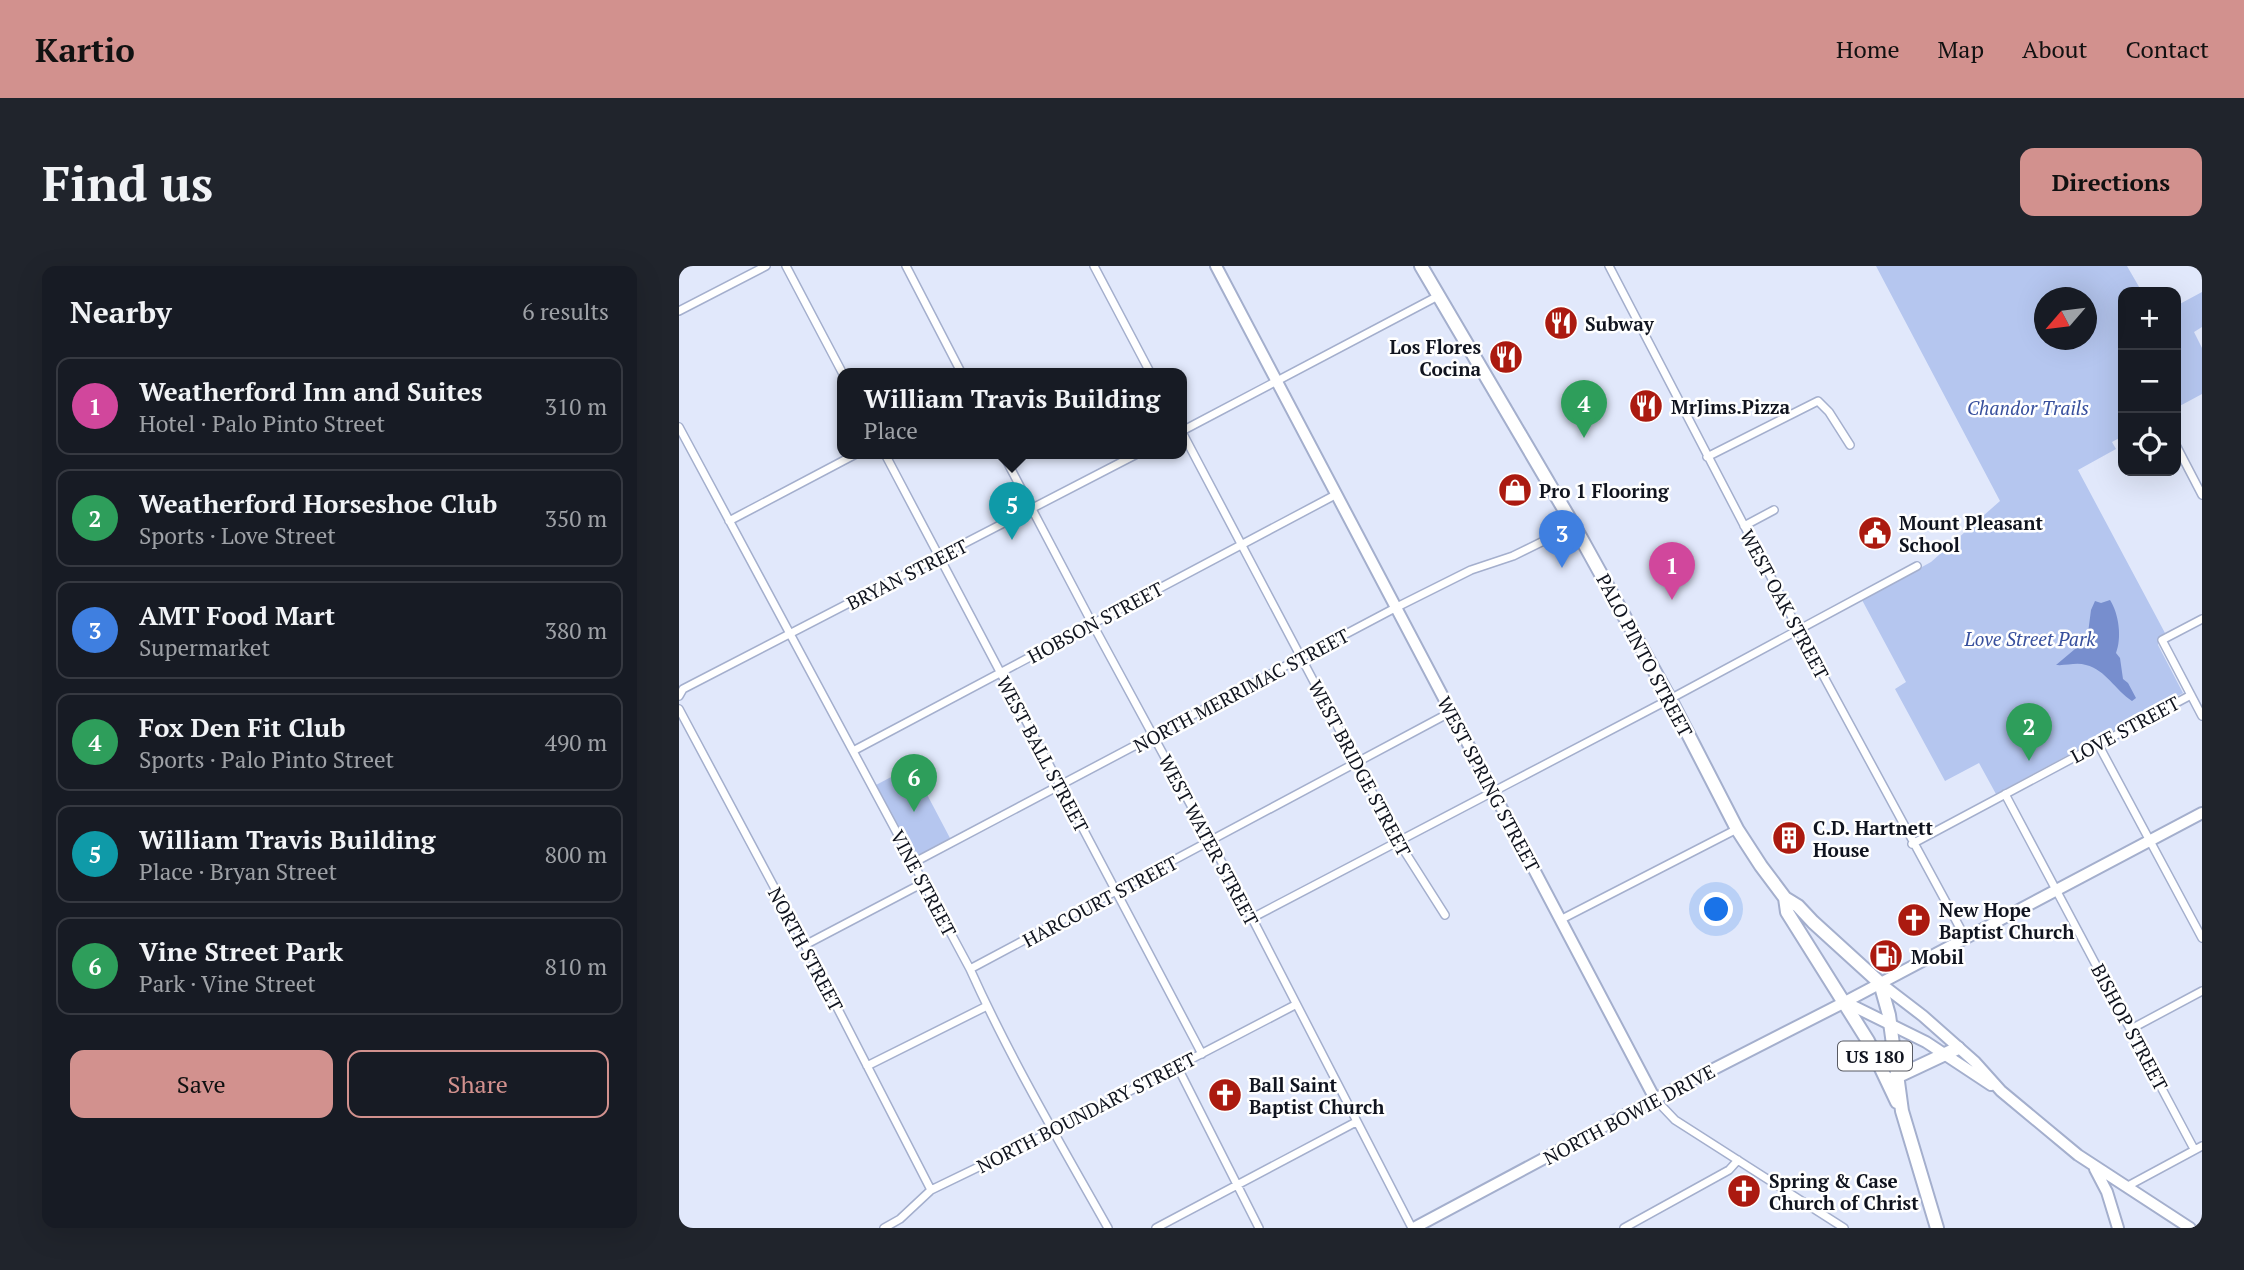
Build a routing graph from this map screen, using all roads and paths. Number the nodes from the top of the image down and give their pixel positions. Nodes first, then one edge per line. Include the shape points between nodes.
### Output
1 (766, 266) edge
2 (786, 266) edge
3 (906, 266) edge
4 (1094, 266) edge
5 (1216, 266) edge
6 (1421, 266) edge
7 (1609, 266) edge
8 (752, 269) edge
9 (1438, 296) junction
10 (679, 312) edge
11 (840, 368) edge
12 (959, 368) edge
13 (1148, 368) edge
14 (1276, 380) junction
15 (679, 427) edge
16 (1187, 428) edge
17 (1187, 441) edge
18 (1850, 446) dead end
19 (2181, 455) edge
20 (1707, 457) junction
21 (847, 459) edge
22 (888, 459) edge
23 (1006, 459) edge
24 (1128, 459) edge
25 (1337, 494) junction
26 (2202, 495) edge
27 (1032, 510) junction
28 (1774, 510) dead end
29 (729, 521) junction
30 (1574, 526) junction
31 (1744, 526) junction
32 (1241, 544) junction
33 (939, 558) junction
34 (1917, 565) dead end
35 (1395, 608) junction
36 (2202, 619) edge
37 (1092, 623) junction
38 (1798, 629) junction
39 (791, 635) junction
40 (1300, 658) junction
41 (1000, 672) junction
42 (2190, 695) junction
43 (679, 696) edge
44 (1669, 699) junction
45 (679, 709) edge
46 (1451, 712) junction
47 (2202, 716) edge
48 (1153, 736) junction
49 (2098, 744) junction
50 (853, 751) junction
51 (1357, 763) junction
52 (1060, 785) junction
53 (1492, 790) junction
54 (2005, 794) junction
55 (2202, 813) edge
56 (1737, 829) junction
57 (1398, 841) junction
58 (2150, 841) junction
59 (1210, 842) junction
60 (1912, 844) junction
61 (913, 863) junction
62 (923, 883) junction
63 (2057, 891) junction
64 (1117, 892) junction
65 (1445, 915) dead end
66 (1252, 918) junction
67 (1560, 920) junction
68 (1806, 926) junction
69 (1966, 939) junction
70 (2202, 939) edge
71 (805, 945) junction
72 (971, 970) junction
73 (1880, 983) junction
74 (2202, 991) edge
75 (1845, 1002) junction
76 (1295, 1005) junction
77 (987, 1006) junction
78 (1890, 1024) junction
79 (2131, 1029) junction
80 (1958, 1048) junction
81 (1202, 1054) junction
82 (1946, 1054) junction
83 (867, 1066) junction
84 (1177, 1066) junction
85 (1892, 1079) junction
86 (2001, 1091) junction
87 (1655, 1099) junction
88 (1356, 1122) junction
89 (1053, 1131) junction
90 (2198, 1147) edge
91 (1738, 1160) junction
92 (2094, 1166) junction
93 (1236, 1185) junction
94 (2126, 1187) junction
95 (931, 1190) junction
96 (2114, 1210) junction
97 (884, 1228) edge
98 (1108, 1228) edge
99 (1156, 1228) edge
100 (1259, 1228) edge
101 (1413, 1228) edge
102 (1624, 1228) edge
103 (1844, 1228) edge
104 (1937, 1228) edge
105 (2118, 1228) edge
106 (2190, 1228) edge

1 - 8 street
2 - 11 street
3 - 12 street
4 - 13 street
5 - 14 street, WEST SPRING STREET
6 - 9 main road, PALO PINTO STREET / US 180
7 - 20 street, WEST OAK STREET
8 - 10 street
9 - 14 street
9 - 30 main road, PALO PINTO STREET / US 180
14 - 16 street
14 - 25 street, WEST SPRING STREET
15 - 29 street, VINE STREET
17 - 32 street, WEST BRIDGE STREET
18 - 20 street via 1818,401
19 - 26 street
20 - 31 street, WEST OAK STREET
21 - 29 street
22 - 33 street, WEST BALL STREET
23 - 27 street, WEST WATER STREET
24 - 27 street, BRYAN STREET
25 - 32 street, HOBSON STREET
25 - 35 street, WEST SPRING STREET
27 - 33 street, BRYAN STREET
27 - 37 street, WEST WATER STREET
28 - 31 street
29 - 39 street, VINE STREET
30 - 35 street, NORTH MERRIMAC STREET
30 - 44 main road, PALO PINTO STREET / US 180
31 - 38 street, WEST OAK STREET
32 - 37 street, HOBSON STREET
32 - 40 street, WEST BRIDGE STREET
33 - 39 street, BRYAN STREET
33 - 41 street, WEST BALL STREET
34 - 38 street
35 - 40 street, NORTH MERRIMAC STREET
35 - 46 street, WEST SPRING STREET
36 - 42 street via 2162,640
37 - 41 street, HOBSON STREET
37 - 48 street, WEST WATER STREET
38 - 44 street
38 - 60 street, WEST OAK STREET
39 - 43 street, BRYAN STREET via 683,689
39 - 50 street, VINE STREET
40 - 48 street, NORTH MERRIMAC STREET
40 - 51 street, WEST BRIDGE STREET
41 - 50 street, HOBSON STREET
41 - 52 street, WEST BALL STREET
42 - 47 street
42 - 49 street, LOVE STREET
44 - 53 street
44 - 56 main road, PALO PINTO STREET / US 180
45 - 71 street, NORTH STREET
46 - 51 street, HARCOURT STREET
46 - 53 street, WEST SPRING STREET
48 - 52 street, NORTH MERRIMAC STREET
48 - 59 street, WEST WATER STREET
49 - 54 street, LOVE STREET
49 - 58 street
50 - 61 street, VINE STREET
51 - 57 street, WEST BRIDGE STREET
51 - 59 street, HARCOURT STREET
52 - 61 street, NORTH MERRIMAC STREET
52 - 64 street, WEST BALL STREET
53 - 57 street
53 - 67 street, WEST SPRING STREET
54 - 60 street, LOVE STREET
54 - 63 street, BISHOP STREET
55 - 58 street, NORTH BOWIE DRIVE
56 - 67 street
56 - 68 main road, PALO PINTO STREET / US 180 via 1784,898 1787,912
57 - 65 street, WEST BRIDGE STREET
57 - 66 street
58 - 63 street, NORTH BOWIE DRIVE
58 - 70 street
59 - 64 street, HARCOURT STREET
59 - 66 street, WEST WATER STREET
60 - 69 street, WEST OAK STREET
61 - 62 street, VINE STREET
62 - 71 street
62 - 72 street, VINE STREET
63 - 69 street, NORTH BOWIE DRIVE
63 - 79 street, BISHOP STREET
64 - 72 street, HARCOURT STREET
64 - 81 street, WEST BALL STREET
66 - 76 street, WEST WATER STREET
67 - 87 street, WEST SPRING STREET
68 - 73 main road, PALO PINTO STREET / US 180 via 1840,947
68 - 75 main road, PALO PINTO STREET / US 180
69 - 73 street, NORTH BOWIE DRIVE
71 - 83 street, NORTH STREET
72 - 77 street, VINE STREET
73 - 75 street, NORTH BOWIE DRIVE
73 - 78 main road, US 180
73 - 80 street
74 - 79 street
75 - 78 street
75 - 85 main road, PALO PINTO STREET / US 180
75 - 87 street, NORTH BOWIE DRIVE
76 - 81 street, NORTH BOUNDARY STREET
76 - 88 street, WEST WATER STREET
77 - 83 street
77 - 89 street, VINE STREET
78 - 82 street
78 - 85 main road, US 180
79 - 90 street, BISHOP STREET
80 - 82 main road
80 - 86 street
81 - 84 street, NORTH BOUNDARY STREET
82 - 85 main road
82 - 86 street
83 - 95 street, NORTH STREET
84 - 89 street, NORTH BOUNDARY STREET
84 - 93 street
85 - 104 main road, US 180
86 - 92 street
87 - 91 street, WEST SPRING STREET via 1675,1120
87 - 101 street, NORTH BOWIE DRIVE
88 - 93 street
88 - 101 street, WEST WATER STREET
89 - 95 street, NORTH BOUNDARY STREET
89 - 98 street, VINE STREET
90 - 94 street
91 - 102 street via 1729,1170
91 - 103 street, WEST SPRING STREET
92 - 94 street
92 - 96 street
93 - 99 street
93 - 100 street
94 - 96 street
94 - 106 street
95 - 97 street, NORTH BOUNDARY STREET
96 - 105 street

